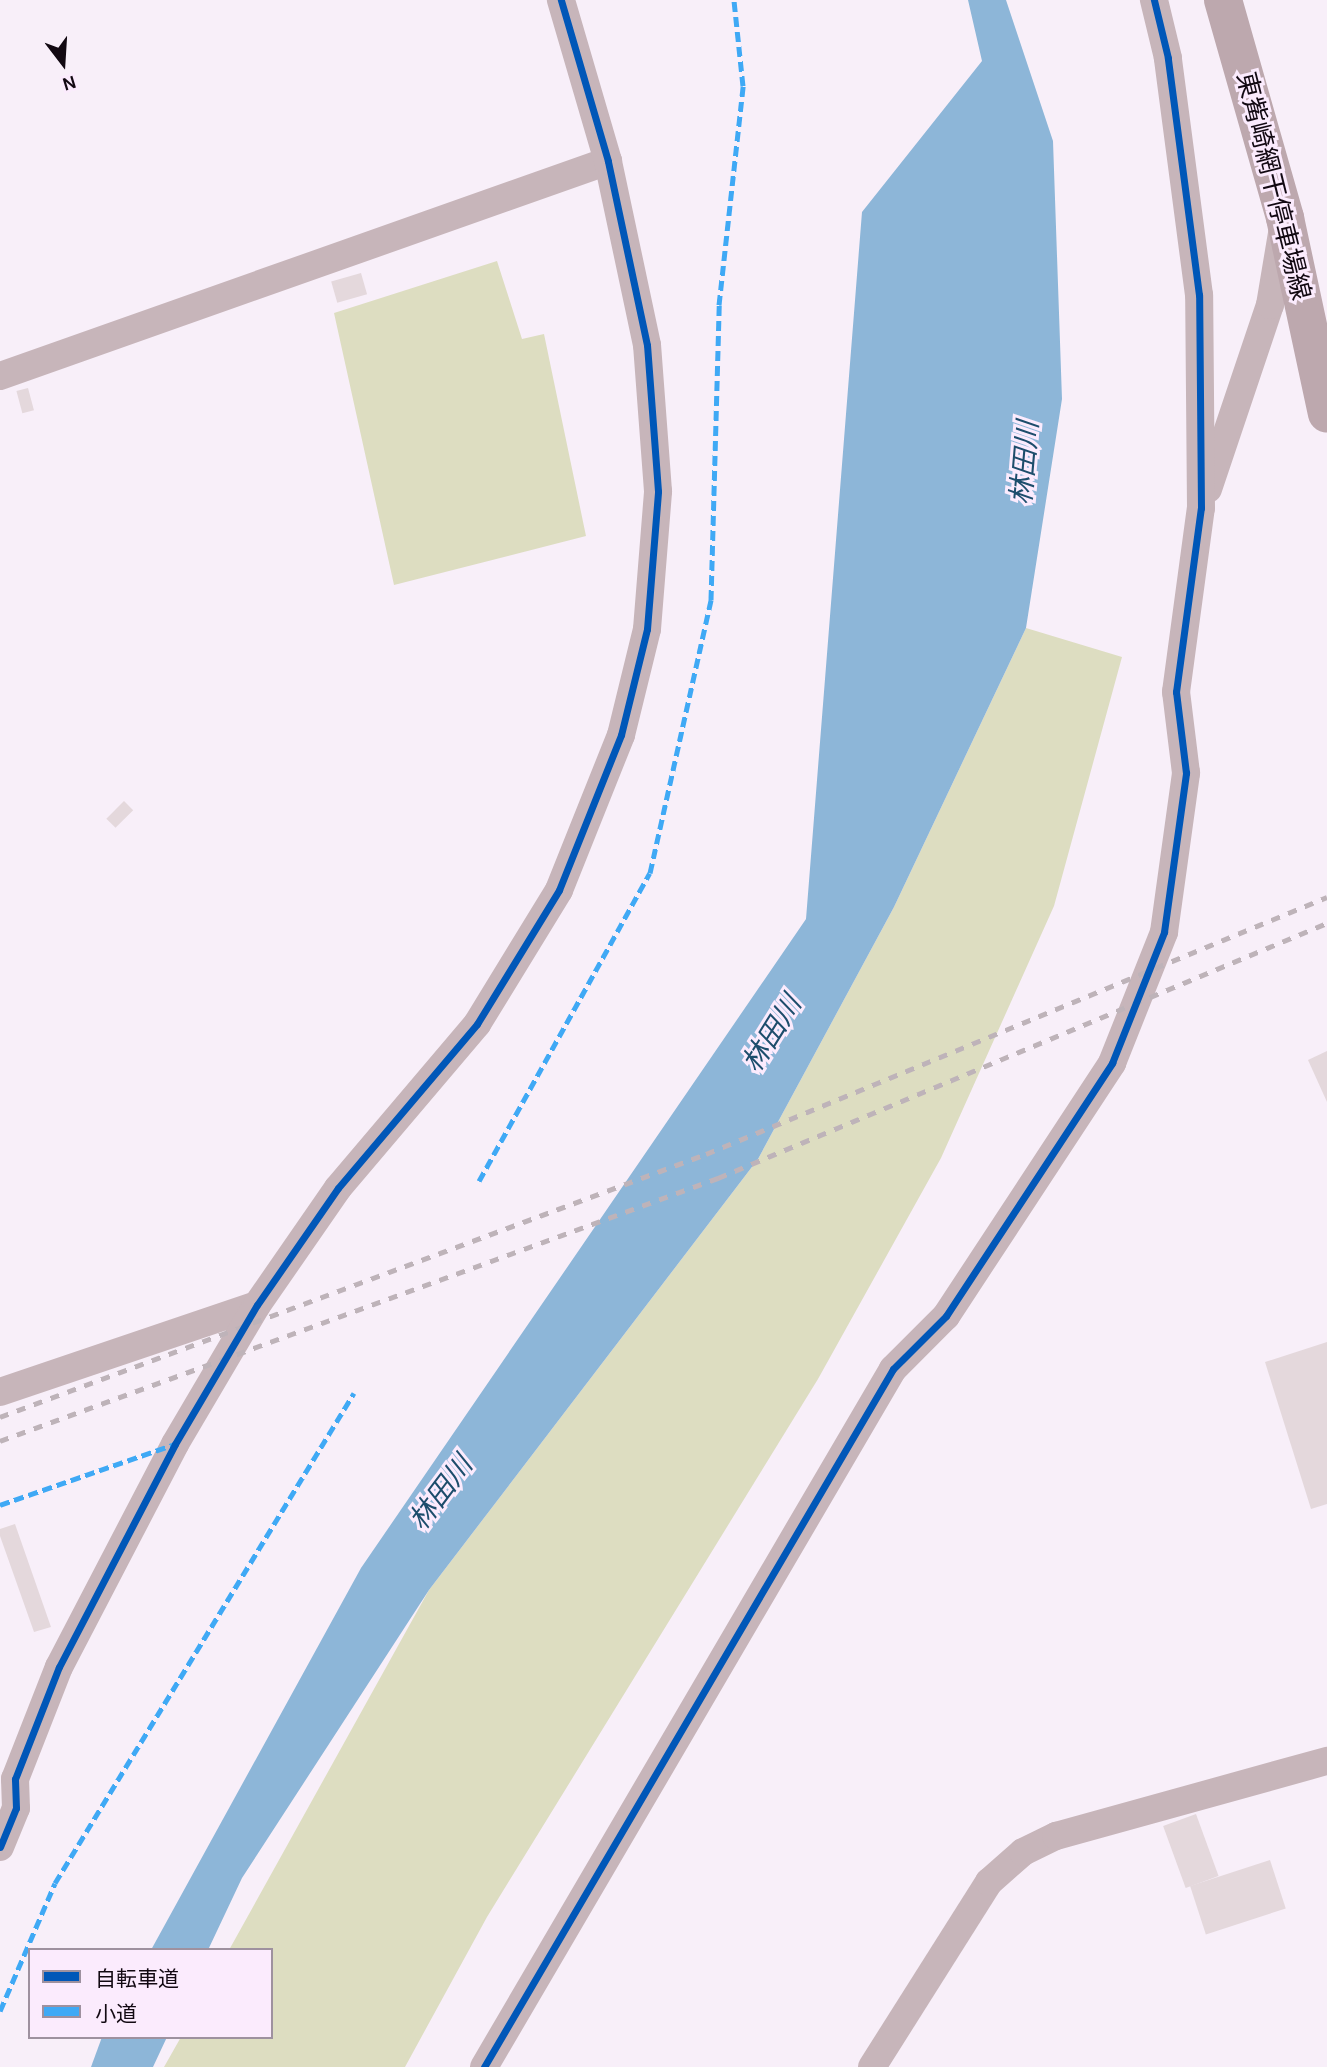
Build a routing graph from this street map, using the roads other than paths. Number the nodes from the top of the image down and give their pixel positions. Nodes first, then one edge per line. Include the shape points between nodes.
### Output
1 (561, 0) edge
2 (1154, 0) edge
3 (1223, 0) edge
4 (608, 161) junction
5 (1285, 218) junction
6 (0, 376) edge
7 (1327, 414) edge
8 (1201, 508) junction
9 (257, 1305) junction
10 (0, 1392) edge
11 (1327, 1761) edge
12 (0, 1847) edge
13 (484, 2067) edge
14 (872, 2067) edge

1 - 4 street
2 - 8 street via 1168,58 1199,295
3 - 5 main road, 東觜崎網干停車場線
4 - 6 street
4 - 9 street via 647,345 658,491 647,629 621,735 559,890 477,1024 338,1188
5 - 7 main road, 東觜崎網干停車場線
5 - 8 street via 1270,306
8 - 13 street via 1176,692 1186,773 1164,932 1112,1063 946,1316 893,1369
9 - 10 street
9 - 12 street via 175,1444 59,1667 15,1779 16,1808
11 - 14 street via 1056,1836 1023,1852 989,1882

